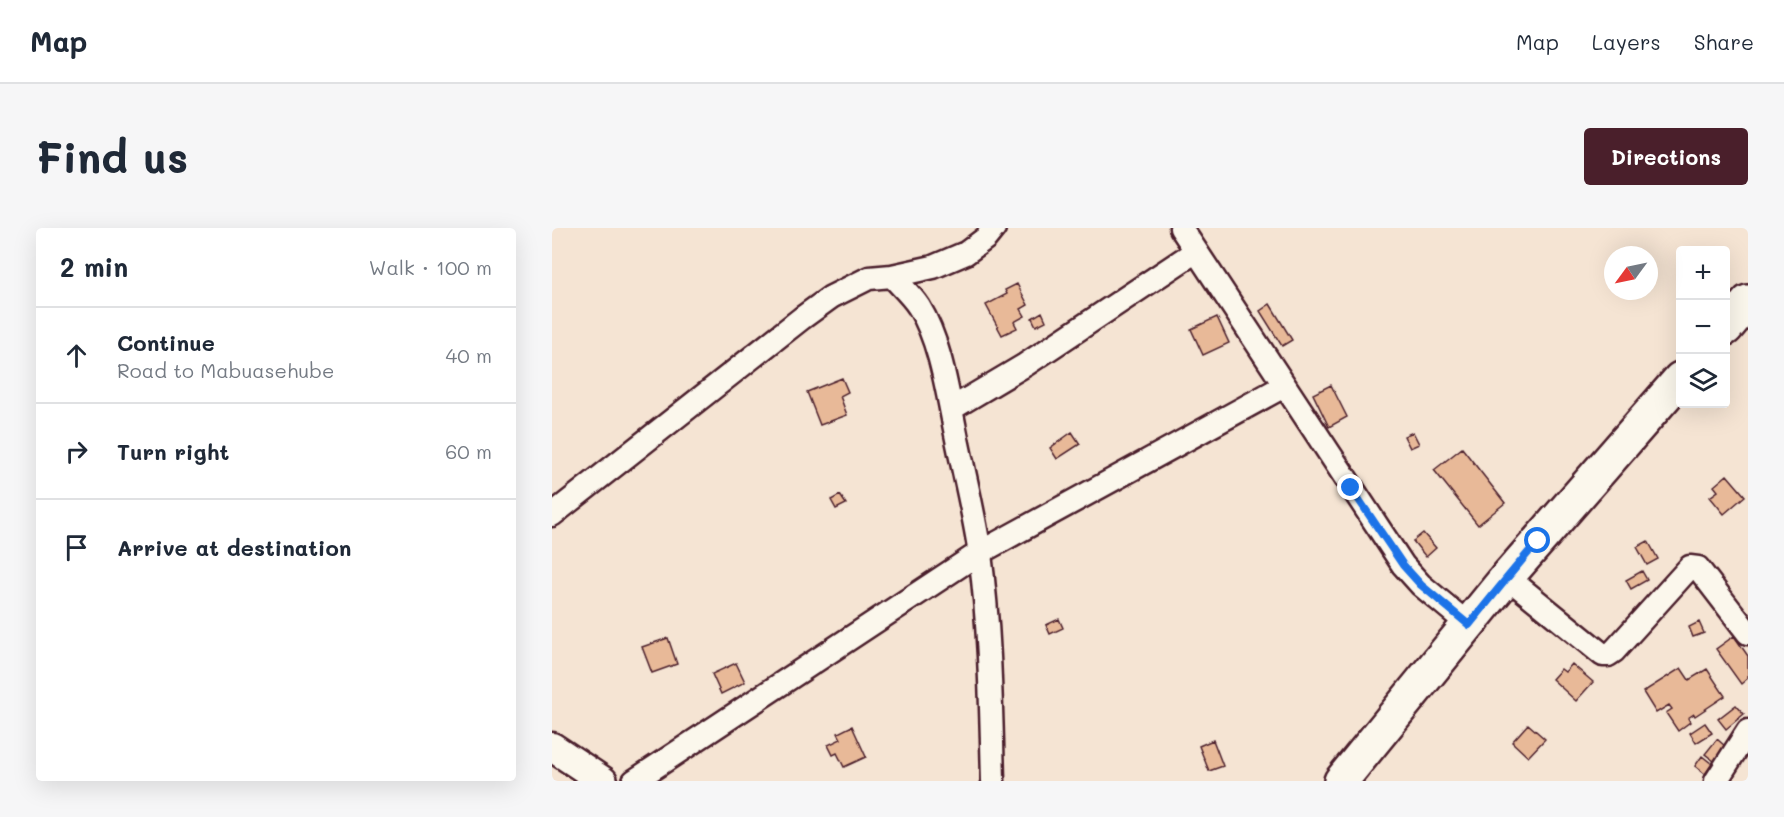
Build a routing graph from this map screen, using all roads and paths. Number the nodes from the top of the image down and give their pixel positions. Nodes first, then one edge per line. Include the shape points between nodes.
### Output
1 (994, 228) edge
2 (1181, 228) edge
3 (1196, 251) junction
4 (892, 276) junction
5 (1748, 302) edge
6 (1730, 322) edge
7 (1676, 384) edge
8 (1284, 386) junction
9 (951, 409) junction
10 (552, 515) edge
11 (980, 553) junction
12 (1507, 578) junction
13 (1469, 625) junction
14 (1748, 633) edge
15 (1748, 730) edge
16 (552, 747) edge
17 (603, 781) edge
18 (634, 781) edge
19 (993, 781) edge
20 (1341, 781) edge
21 (1716, 781) edge

1 - 4 street via 966,253 933,267
2 - 3 street
3 - 8 street
3 - 9 street
4 - 9 street via 918,306 931,331
4 - 10 street via 869,278 831,297
5 - 6 main road
7 - 12 main road
8 - 11 street
8 - 13 street via 1403,565
9 - 11 street
11 - 18 street
11 - 19 street
12 - 13 main road
12 - 14 street via 1603,655 1614,651 1690,567 1698,568
13 - 20 main road
15 - 21 street
16 - 17 street

